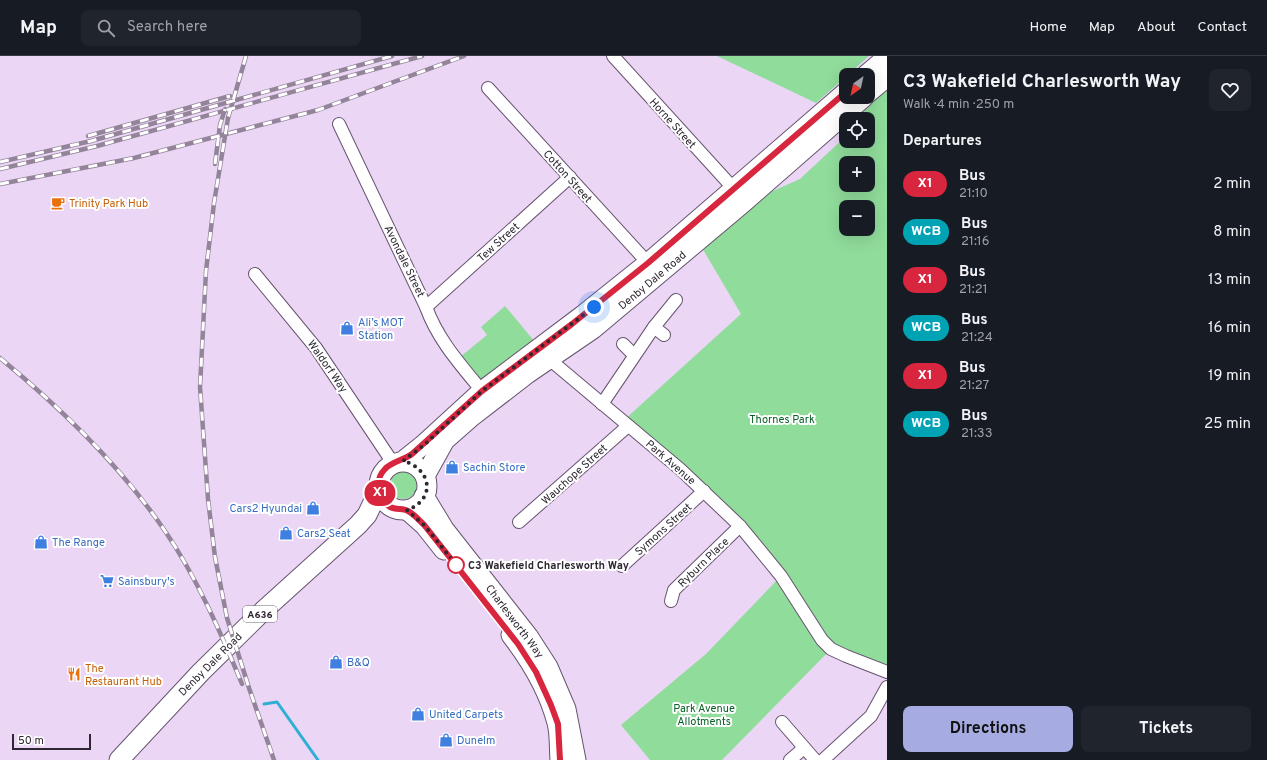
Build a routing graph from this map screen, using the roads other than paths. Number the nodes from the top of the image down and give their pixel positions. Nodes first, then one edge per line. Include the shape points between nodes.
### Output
1 (613, 56) edge
2 (887, 57) edge
3 (874, 68) edge
4 (887, 77) edge
5 (875, 87) edge
6 (488, 88) dead end
7 (839, 98) edge
8 (856, 104) edge
9 (339, 124) dead end
10 (570, 177) junction
11 (734, 189) junction
12 (648, 263) junction
13 (255, 274) dead end
14 (426, 307) junction
15 (675, 307) dead end
16 (654, 327) junction
17 (664, 335) dead end
18 (623, 344) dead end
19 (634, 355) junction
20 (549, 359) junction
21 (482, 391) junction
22 (602, 404) junction
23 (628, 426) junction
24 (398, 462) junction
25 (425, 476) junction
26 (379, 490) junction
27 (704, 491) junction
28 (424, 496) junction
29 (402, 509) junction
30 (520, 522) dead end
31 (358, 525) junction
32 (740, 526) junction
33 (622, 566) dead end
34 (671, 601) dead end
35 (887, 672) edge
36 (887, 687) edge
37 (782, 722) dead end
38 (804, 748) junction
39 (119, 760) edge
40 (560, 760) edge
41 (576, 760) edge
42 (790, 760) edge
43 (815, 760) edge
44 (823, 760) edge

1 - 11 street, Horne Street
2 - 3 main road
4 - 5 main road
6 - 10 street, Cotton Street
7 - 11 main road, Denby Dale Road / A636
8 - 20 main road, Denby Dale Road via 593,329
9 - 14 street, Avondale Street
10 - 12 street, Cotton Street
10 - 14 street, Tew Street
11 - 12 main road, Denby Dale Road / A636
12 - 21 main road, Denby Dale Road / A636 via 571,325
13 - 24 street, Waldorf Way via 316,348
14 - 21 street, Avondale Street via 433,326 443,342
15 - 16 street
16 - 17 street
16 - 19 street
18 - 19 street
19 - 22 street
20 - 22 street, Park Avenue
20 - 25 main road, Denby Dale Road via 445,440
21 - 24 main road, Denby Dale Road / A636 via 424,445
22 - 23 street, Park Avenue
23 - 27 street, Park Avenue
23 - 30 street, Wauchope Street
24 - 25 main road via 417,466
24 - 26 main road, A636 via 381,474
25 - 28 main road via 427,485
26 - 29 main road via 385,502
26 - 31 main road, Denby Dale Road / A636 via 367,514
27 - 32 street, Park Avenue
27 - 33 street, Symons Street
28 - 29 main road, A636 via 414,507
28 - 41 main road, Charlesworth Way via 444,529 528,636 548,667 566,709
29 - 31 main road, Denby Dale Road / A636 via 385,512
29 - 40 main road, Charlesworth Way via 425,526 518,644 536,672 558,724
31 - 39 main road, Denby Dale Road / A636 via 264,610 201,672
32 - 34 street, Ryburn Place via 674,590
32 - 35 street, Park Avenue via 781,576 822,640 831,649
36 - 44 street via 871,716
37 - 38 street
38 - 42 street
38 - 43 street

